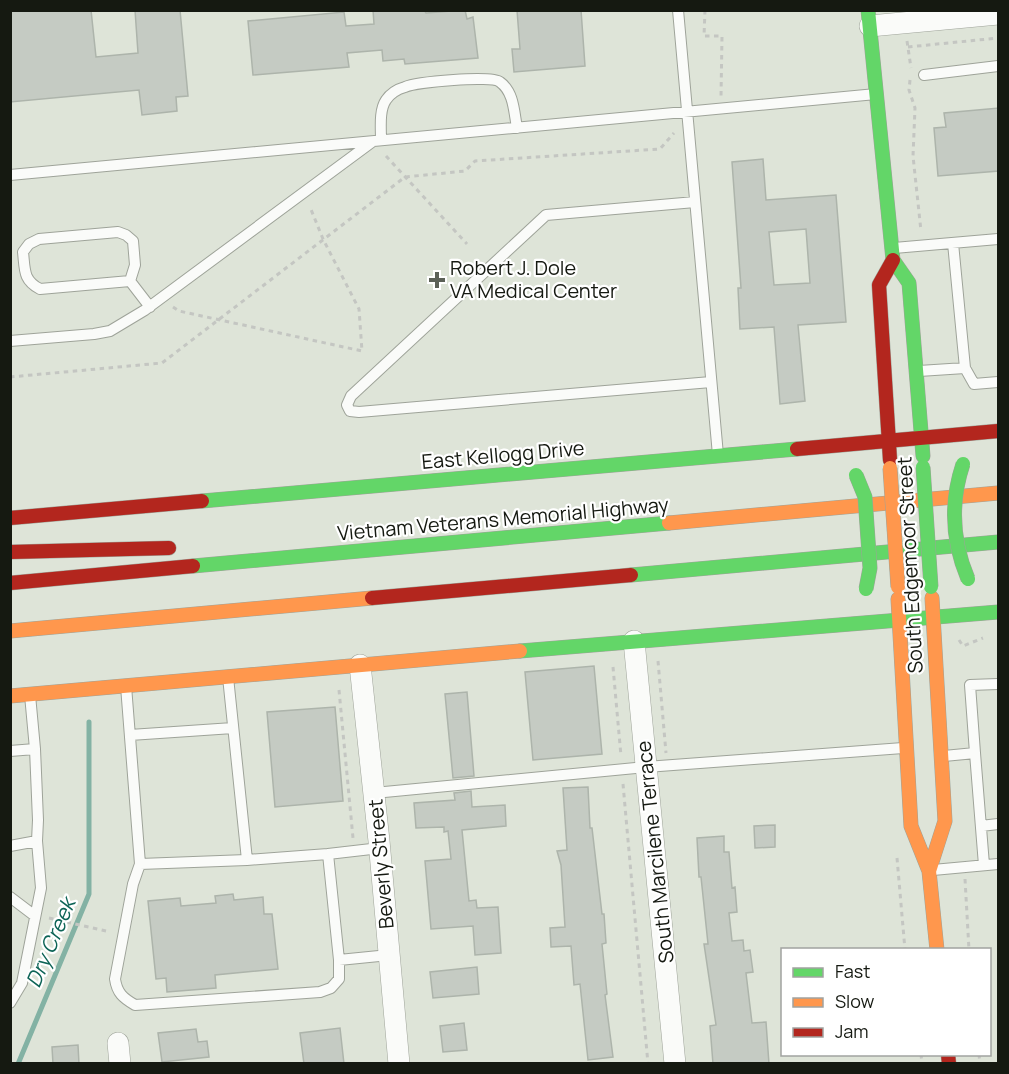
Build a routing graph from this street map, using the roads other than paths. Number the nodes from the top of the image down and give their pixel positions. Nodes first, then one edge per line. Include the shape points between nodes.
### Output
1 (678, 10) edge
2 (999, 14) edge
3 (869, 18) edge
4 (999, 66) edge
5 (924, 75) dead end
6 (876, 94) junction
7 (687, 112) junction
8 (517, 128) junction
9 (377, 141) junction
10 (10, 175) edge
11 (695, 202) junction
12 (999, 239) edge
13 (953, 243) junction
14 (892, 254) junction
15 (130, 281) junction
16 (150, 306) junction
17 (10, 341) edge
18 (965, 368) junction
19 (916, 372) junction
20 (711, 382) junction
21 (999, 382) edge
22 (999, 430) edge
23 (922, 437) junction
24 (890, 440) junction
25 (999, 440) edge
26 (985, 446) dead end
27 (802, 448) junction
28 (718, 455) junction
29 (830, 459) dead end
30 (967, 461) dead end
31 (852, 472) dead end
32 (999, 493) edge
33 (10, 518) edge
34 (534, 536) junction
35 (999, 542) edge
36 (274, 545) dead end
37 (180, 548) dead end
38 (10, 552) edge
39 (10, 583) edge
40 (979, 590) dead end
41 (369, 599) junction
42 (996, 605) edge
43 (932, 616) junction
44 (898, 619) junction
45 (824, 626) junction
46 (10, 631) edge
47 (91, 637) dead end
48 (634, 641) junction
49 (360, 665) junction
50 (228, 677) junction
51 (999, 684) edge
52 (126, 686) junction
53 (30, 694) junction
54 (10, 696) edge
55 (233, 728) junction
56 (130, 735) junction
57 (907, 748) junction
58 (35, 750) junction
59 (10, 751) edge
60 (975, 753) junction
61 (941, 756) junction
62 (646, 767) junction
63 (374, 793) junction
64 (999, 824) edge
65 (981, 826) junction
66 (37, 841) junction
67 (10, 846) edge
68 (380, 848) junction
69 (328, 854) junction
70 (247, 860) junction
71 (140, 864) junction
72 (999, 864) edge
73 (984, 865) junction
74 (929, 871) junction
75 (10, 897) edge
76 (40, 916) junction
77 (937, 948) edge
78 (389, 955) junction
79 (339, 960) junction
80 (10, 1003) edge
81 (399, 1064) edge
82 (675, 1064) edge

1 - 7 lane
2 - 3 street via 904,23
3 - 6 main road, South Edgemoor Street
4 - 5 lane
6 - 7 lane
6 - 14 main road, South Edgemoor Street
7 - 8 lane
7 - 11 lane
8 - 9 lane
8 - 9 lane via 506,87 498,79 481,78 407,86 393,93 385,101
9 - 10 lane
9 - 16 lane
11 - 20 lane
11 - 20 lane via 546,215 351,396 348,405 350,411 359,412
12 - 13 lane
13 - 14 lane
13 - 18 lane
14 - 19 main road, South Edgemoor Street via 909,283
14 - 24 main road, South Edgemoor Street via 879,285
15 - 15 lane via 135,265 133,240 118,232 39,239 29,243 23,252 26,277 40,290
15 - 16 lane
16 - 17 lane via 110,331
18 - 19 lane
18 - 21 lane via 974,384
19 - 23 main road, South Edgemoor Street
20 - 28 lane
22 - 23 main road, East Kellogg Drive
23 - 24 main road, East Kellogg Drive
23 - 43 main road, South Edgemoor Street, bridge
24 - 27 main road, East Kellogg Drive
24 - 44 main road, South Edgemoor Street, bridge
25 - 26 main road
27 - 28 main road, East Kellogg Drive
27 - 29 main road
28 - 33 main road, East Kellogg Drive
30 - 40 main road, bridge via 955,484 953,507 959,560 968,579
31 - 45 main road, bridge via 865,496 870,567 860,599
32 - 34 main road, Vietnam Veterans Memorial Highway
34 - 36 main road
34 - 39 main road, Vietnam Veterans Memorial Highway
35 - 41 main road
37 - 38 main road
41 - 46 main road
41 - 47 main road
42 - 43 main road
43 - 44 main road
43 - 61 main road, South Edgemoor Street
44 - 45 main road
44 - 57 main road, South Edgemoor Street
45 - 48 main road
48 - 49 main road
48 - 62 street, South Marcilene Terrace
49 - 50 main road
49 - 63 street, Beverly Street
50 - 52 main road
50 - 55 lane
51 - 60 lane via 969,685
52 - 53 main road
52 - 56 lane
53 - 54 main road
53 - 58 lane
55 - 56 lane
55 - 70 lane
56 - 71 lane
57 - 62 lane
57 - 74 main road, South Edgemoor Street via 911,826
58 - 59 lane
58 - 66 lane
60 - 61 lane
60 - 65 lane
61 - 74 main road, South Edgemoor Street via 945,820
62 - 63 lane
62 - 82 street, South Marcilene Terrace
63 - 68 street, Beverly Street
64 - 65 lane
65 - 73 lane
66 - 67 lane
66 - 76 lane
68 - 69 lane
68 - 78 street, Beverly Street
69 - 70 lane
69 - 79 lane
70 - 71 lane
71 - 79 lane via 115,979 123,998 135,1005 320,992 339,980
72 - 73 lane
73 - 74 lane
74 - 77 main road, South Edgemoor Street
75 - 76 lane
76 - 80 lane via 22,983
78 - 79 lane
78 - 81 street, Beverly Street

